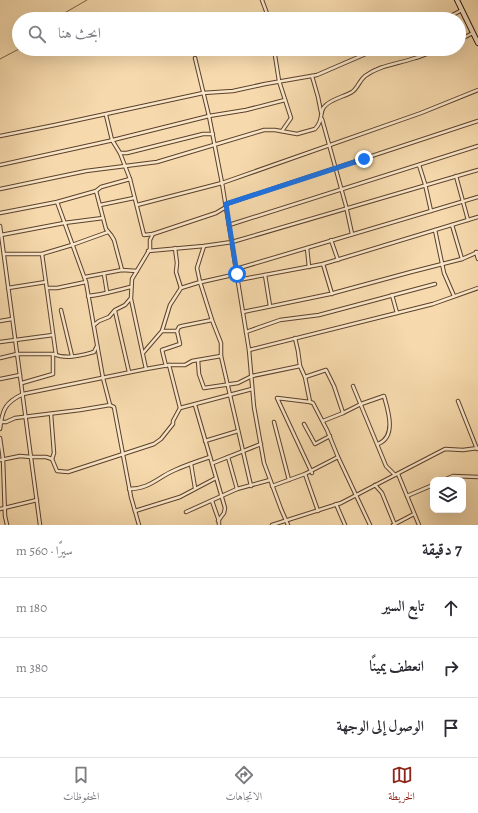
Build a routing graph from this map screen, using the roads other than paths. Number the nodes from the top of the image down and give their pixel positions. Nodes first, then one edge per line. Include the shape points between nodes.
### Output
1 (262, 0) edge
2 (457, 0) edge
3 (462, 10) joint
4 (266, 12) edge
5 (458, 12) edge
6 (466, 18) edge
7 (473, 32) junction
8 (466, 36) edge
9 (477, 38) edge
10 (478, 43) edge
11 (275, 56) edge
12 (361, 56) edge
13 (420, 56) edge
14 (195, 58) dead end
15 (312, 76) junction
16 (279, 81) junction
17 (478, 90) edge
18 (203, 93) junction
19 (285, 100) junction
20 (106, 115) junction
21 (209, 116) junction
22 (322, 118) junction
23 (478, 121) edge
24 (282, 131) junction
25 (213, 134) junction
26 (0, 136) edge
27 (112, 140) junction
28 (215, 145) junction
29 (329, 145) junction
30 (478, 146) edge
31 (120, 153) junction
32 (0, 164) edge
33 (419, 165) junction
34 (125, 166) junction
35 (335, 168) junction
36 (478, 170) edge
37 (456, 176) junction
38 (130, 179) junction
39 (222, 183) junction
40 (425, 186) junction
41 (0, 189) edge
42 (341, 190) junction
43 (96, 191) junction
44 (478, 197) edge
45 (134, 198) junction
46 (57, 202) junction
47 (463, 202) junction
48 (100, 205) junction
49 (137, 206) junction
50 (226, 206) junction
51 (347, 209) junction
52 (431, 211) junction
53 (0, 213) edge
54 (478, 217) edge
55 (103, 218) junction
56 (468, 220) junction
57 (64, 223) junction
58 (229, 225) junction
59 (452, 225) junction
60 (0, 227) edge
61 (435, 230) junction
62 (108, 232) junction
63 (153, 234) junction
64 (352, 234) junction
65 (1, 235) junction
66 (331, 240) junction
67 (232, 242) junction
68 (72, 244) junction
69 (204, 246) junction
70 (175, 248) junction
71 (307, 248) junction
72 (148, 251) junction
73 (477, 252) edge
74 (4, 254) junction
75 (42, 254) junction
76 (462, 259) junction
77 (478, 259) edge
78 (338, 260) junction
79 (323, 264) junction
80 (442, 264) junction
81 (309, 267) junction
82 (236, 269) junction
83 (122, 270) junction
84 (137, 271) junction
85 (104, 274) junction
86 (237, 274) junction
87 (265, 275) junction
88 (84, 277) junction
89 (238, 280) junction
90 (46, 282) junction
91 (86, 282) junction
92 (200, 282) junction
93 (435, 284) dead end
94 (131, 287) junction
95 (8, 288) junction
96 (47, 288) junction
97 (181, 288) junction
98 (478, 288) edge
99 (107, 292) junction
100 (332, 294) junction
101 (392, 295) junction
102 (88, 296) junction
103 (454, 296) junction
104 (131, 298) junction
105 (270, 306) junction
106 (62, 310) dead end
107 (115, 310) junction
108 (243, 312) junction
109 (396, 313) junction
110 (12, 319) junction
111 (0, 320) edge
112 (212, 320) junction
113 (94, 325) junction
114 (162, 331) junction
115 (177, 331) junction
116 (246, 332) junction
117 (53, 335) junction
118 (294, 338) junction
119 (15, 340) junction
120 (0, 342) edge
121 (97, 346) junction
122 (249, 350) junction
123 (143, 353) junction
124 (17, 354) junction
125 (55, 354) junction
126 (72, 356) junction
127 (221, 356) junction
128 (0, 358) edge
129 (198, 360) junction
130 (168, 365) junction
131 (300, 366) junction
132 (146, 369) junction
133 (129, 372) junction
134 (20, 375) junction
135 (252, 376) junction
136 (305, 377) junction
137 (103, 378) junction
138 (0, 379) edge
139 (22, 383) junction
140 (227, 384) junction
141 (353, 386) dead end
142 (252, 388) junction
143 (23, 394) junction
144 (230, 395) junction
145 (458, 401) dead end
146 (310, 402) junction
147 (361, 404) junction
148 (110, 405) junction
149 (195, 405) junction
150 (180, 408) junction
151 (343, 413) junction
152 (51, 414) junction
153 (26, 416) junction
154 (322, 421) junction
155 (1, 422) junction
156 (274, 422) dead end
157 (304, 424) dead end
158 (0, 429) edge
159 (238, 431) junction
160 (330, 436) junction
161 (0, 438) edge
162 (205, 441) junction
163 (261, 444) junction
164 (378, 444) junction
165 (478, 449) edge
166 (243, 451) junction
167 (123, 455) junction
168 (31, 457) junction
169 (210, 457) junction
170 (228, 457) junction
171 (338, 457) junction
172 (1, 459) edge
173 (52, 459) junction
174 (213, 463) junction
175 (191, 464) junction
176 (312, 472) junction
177 (305, 474) junction
178 (396, 475) junction
179 (478, 476) edge
180 (451, 477) edge
181 (216, 478) junction
182 (270, 480) junction
183 (289, 480) junction
184 (375, 485) junction
185 (430, 485) edge
186 (251, 486) junction
187 (272, 486) junction
188 (195, 488) junction
189 (129, 489) junction
190 (237, 490) junction
191 (357, 495) junction
192 (222, 496) junction
193 (407, 496) junction
194 (37, 500) junction
195 (212, 501) junction
196 (336, 504) junction
197 (0, 509) edge
198 (5, 509) junction
199 (135, 511) junction
200 (318, 511) junction
201 (186, 512) dead end
202 (414, 514) junction
203 (218, 521) junction
204 (286, 521) junction
205 (7, 525) edge
206 (40, 525) edge
207 (139, 525) edge
208 (218, 525) edge
209 (272, 525) edge
210 (288, 525) edge
211 (345, 525) edge
212 (370, 525) edge
213 (394, 525) edge
214 (419, 525) edge

1 - 4 street
2 - 3 main road
3 - 5 street
6 - 7 main road
7 - 8 street
7 - 9 main road
9 - 10 main road
11 - 16 street
12 - 15 street
13 - 22 street via 381,67 365,77 353,92 326,105
14 - 18 street
15 - 16 street
15 - 22 street
16 - 18 street via 233,92
16 - 19 street
17 - 29 street
18 - 20 street
18 - 21 street
19 - 21 street
19 - 24 street via 290,118
20 - 26 street
20 - 27 street
21 - 25 street
21 - 27 street
22 - 24 street via 315,129 297,134
22 - 29 street
23 - 35 street
24 - 28 street via 264,130
25 - 28 street
25 - 31 street via 203,134
27 - 31 street
27 - 32 street
28 - 34 street via 157,162
28 - 39 street
29 - 35 street
29 - 39 street
30 - 33 street
31 - 34 street
33 - 40 street
33 - 42 street
34 - 38 street
34 - 41 street via 86,171
35 - 42 street
35 - 50 street
36 - 37 street
37 - 40 street
37 - 47 street
38 - 43 street via 101,187
38 - 45 street
39 - 49 street
39 - 50 street
40 - 51 street
40 - 52 street
42 - 51 street
42 - 58 street
43 - 46 street
43 - 48 street
44 - 47 street
45 - 48 street
45 - 49 street
46 - 53 street
46 - 57 street
47 - 52 street
47 - 56 street
48 - 55 street
49 - 63 street via 144,235
50 - 58 street
50 - 63 street via 216,213
51 - 64 street
51 - 67 street
52 - 64 street
54 - 56 street
55 - 57 street
55 - 62 street
56 - 59 street
57 - 65 street
57 - 68 street
58 - 67 street
59 - 61 street
59 - 76 street
60 - 65 street
61 - 78 street
61 - 80 street
62 - 68 street
62 - 83 street via 114,240
63 - 72 street
64 - 66 street
65 - 74 street
66 - 71 street
66 - 78 street
67 - 69 street
67 - 82 street
68 - 75 street
68 - 88 street
69 - 70 street
69 - 92 street via 197,268
70 - 72 street
70 - 97 street via 176,272
71 - 81 street
71 - 82 street
72 - 84 street
73 - 76 street
73 - 77 street
74 - 75 street
74 - 95 street
75 - 90 street
76 - 80 street
78 - 79 street
79 - 81 street
79 - 100 street
80 - 100 street
80 - 103 street
81 - 87 street
82 - 86 street
83 - 84 street
83 - 85 street
84 - 94 street
85 - 88 street
85 - 99 street
86 - 89 street
86 - 92 street
87 - 89 street
87 - 105 street
88 - 91 street
89 - 108 street
90 - 95 street
90 - 96 street
91 - 96 street
91 - 102 street
92 - 97 street
92 - 112 street
93 - 101 street
94 - 99 street
94 - 104 street
95 - 110 street
96 - 117 street
97 - 114 street via 170,305
98 - 103 street
99 - 102 street
100 - 105 street
101 - 109 street
101 - 116 street via 319,315 280,320
102 - 113 street
103 - 109 street
104 - 107 street
104 - 123 street
105 - 108 street
106 - 126 street
107 - 113 street via 109,317
107 - 133 street
108 - 116 street
109 - 118 street
110 - 111 street
110 - 119 street
112 - 115 street via 182,326
112 - 127 street via 221,343
113 - 121 street
114 - 115 street
114 - 123 street
115 - 130 street via 180,344 162,350
116 - 122 street
117 - 119 street
117 - 125 street
118 - 122 street
118 - 131 street
119 - 120 street
119 - 124 street
121 - 126 street via 94,352
121 - 137 street
122 - 135 street
123 - 132 street
124 - 125 street
124 - 128 street
124 - 134 street
125 - 126 street via 62,357
125 - 139 street via 53,374
127 - 129 street
127 - 140 street
129 - 130 street via 185,365
129 - 140 street via 204,388
130 - 132 street
130 - 150 street
131 - 135 street
131 - 136 street
132 - 133 street
133 - 137 street
134 - 138 street
134 - 139 street
135 - 140 street via 238,383
135 - 142 street
136 - 146 street
136 - 151 street via 326,370
137 - 143 street
137 - 148 street
139 - 143 street
140 - 144 street
141 - 147 street
142 - 144 street
142 - 163 street
143 - 153 street
143 - 155 street via 7,404
144 - 149 street
144 - 159 street
145 - 165 street
146 - 154 street via 313,403
146 - 176 street via 277,398
147 - 151 street
147 - 164 street
147 - 164 street via 384,396 390,428
148 - 152 street
148 - 167 street via 116,409
149 - 150 street
149 - 162 street
150 - 167 street via 173,424 161,439
151 - 154 street
152 - 153 street
152 - 173 street via 54,454
153 - 155 street
153 - 168 street
154 - 160 street
155 - 158 street
156 - 183 street
157 - 160 street via 315,444
159 - 162 street
159 - 166 street
160 - 171 street
161 - 172 street
162 - 169 street
163 - 166 street
163 - 182 street
164 - 178 street via 386,466
165 - 178 street via 445,450
166 - 170 street
166 - 186 street
167 - 173 street via 68,472 57,471
167 - 189 street
168 - 172 street
168 - 173 street
168 - 194 street
169 - 174 street
169 - 175 street
170 - 174 street
170 - 190 street
171 - 176 street
171 - 191 street
172 - 198 street
174 - 181 street
175 - 188 street
175 - 189 street via 173,470 140,489
176 - 177 street
177 - 183 street
177 - 200 street
178 - 184 street
178 - 193 street
179 - 180 street
181 - 188 street
181 - 192 street
182 - 186 street
182 - 187 street
183 - 187 street
184 - 191 street
184 - 213 street via 382,493
185 - 193 street
186 - 190 street
187 - 204 street
188 - 199 street via 180,497
189 - 199 street
190 - 192 street
191 - 196 street
191 - 212 street
192 - 195 street
192 - 203 street via 225,508
193 - 202 street
194 - 198 street
194 - 206 street
195 - 201 street
195 - 203 street
196 - 200 street
196 - 211 street
197 - 198 street
198 - 205 street
199 - 207 street
200 - 204 street
202 - 213 street
202 - 214 street
203 - 208 street
204 - 209 street
204 - 210 street

